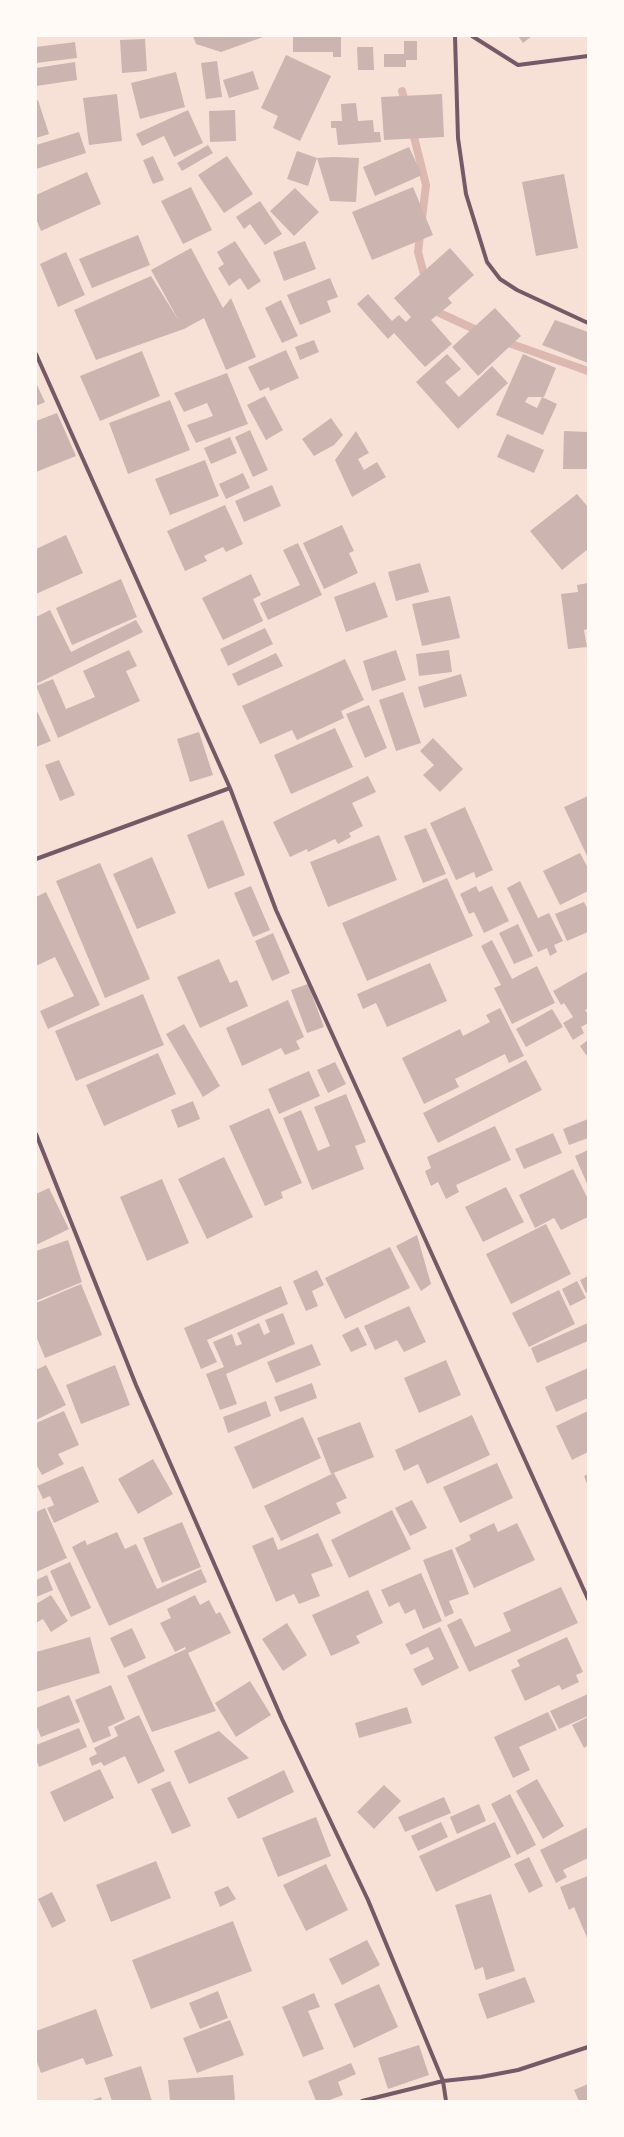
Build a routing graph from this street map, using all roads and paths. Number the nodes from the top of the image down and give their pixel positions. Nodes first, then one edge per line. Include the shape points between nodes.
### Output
1 (455, 36) edge
2 (472, 36) edge
3 (588, 56) edge
4 (588, 323) edge
5 (36, 354) edge
6 (230, 788) junction
7 (36, 859) edge
8 (36, 1134) edge
9 (588, 1599) edge
10 (588, 2048) edge
11 (443, 2081) junction
12 (362, 2101) edge
13 (446, 2101) edge

1 - 4 street via 458,138 466,194 487,262 500,279 517,290
2 - 3 street via 518,65
5 - 6 street
6 - 7 street
6 - 9 street via 280,918
8 - 11 street via 136,1385 282,1719 368,1900
10 - 11 street via 518,2070 481,2078
11 - 12 street
11 - 13 street

